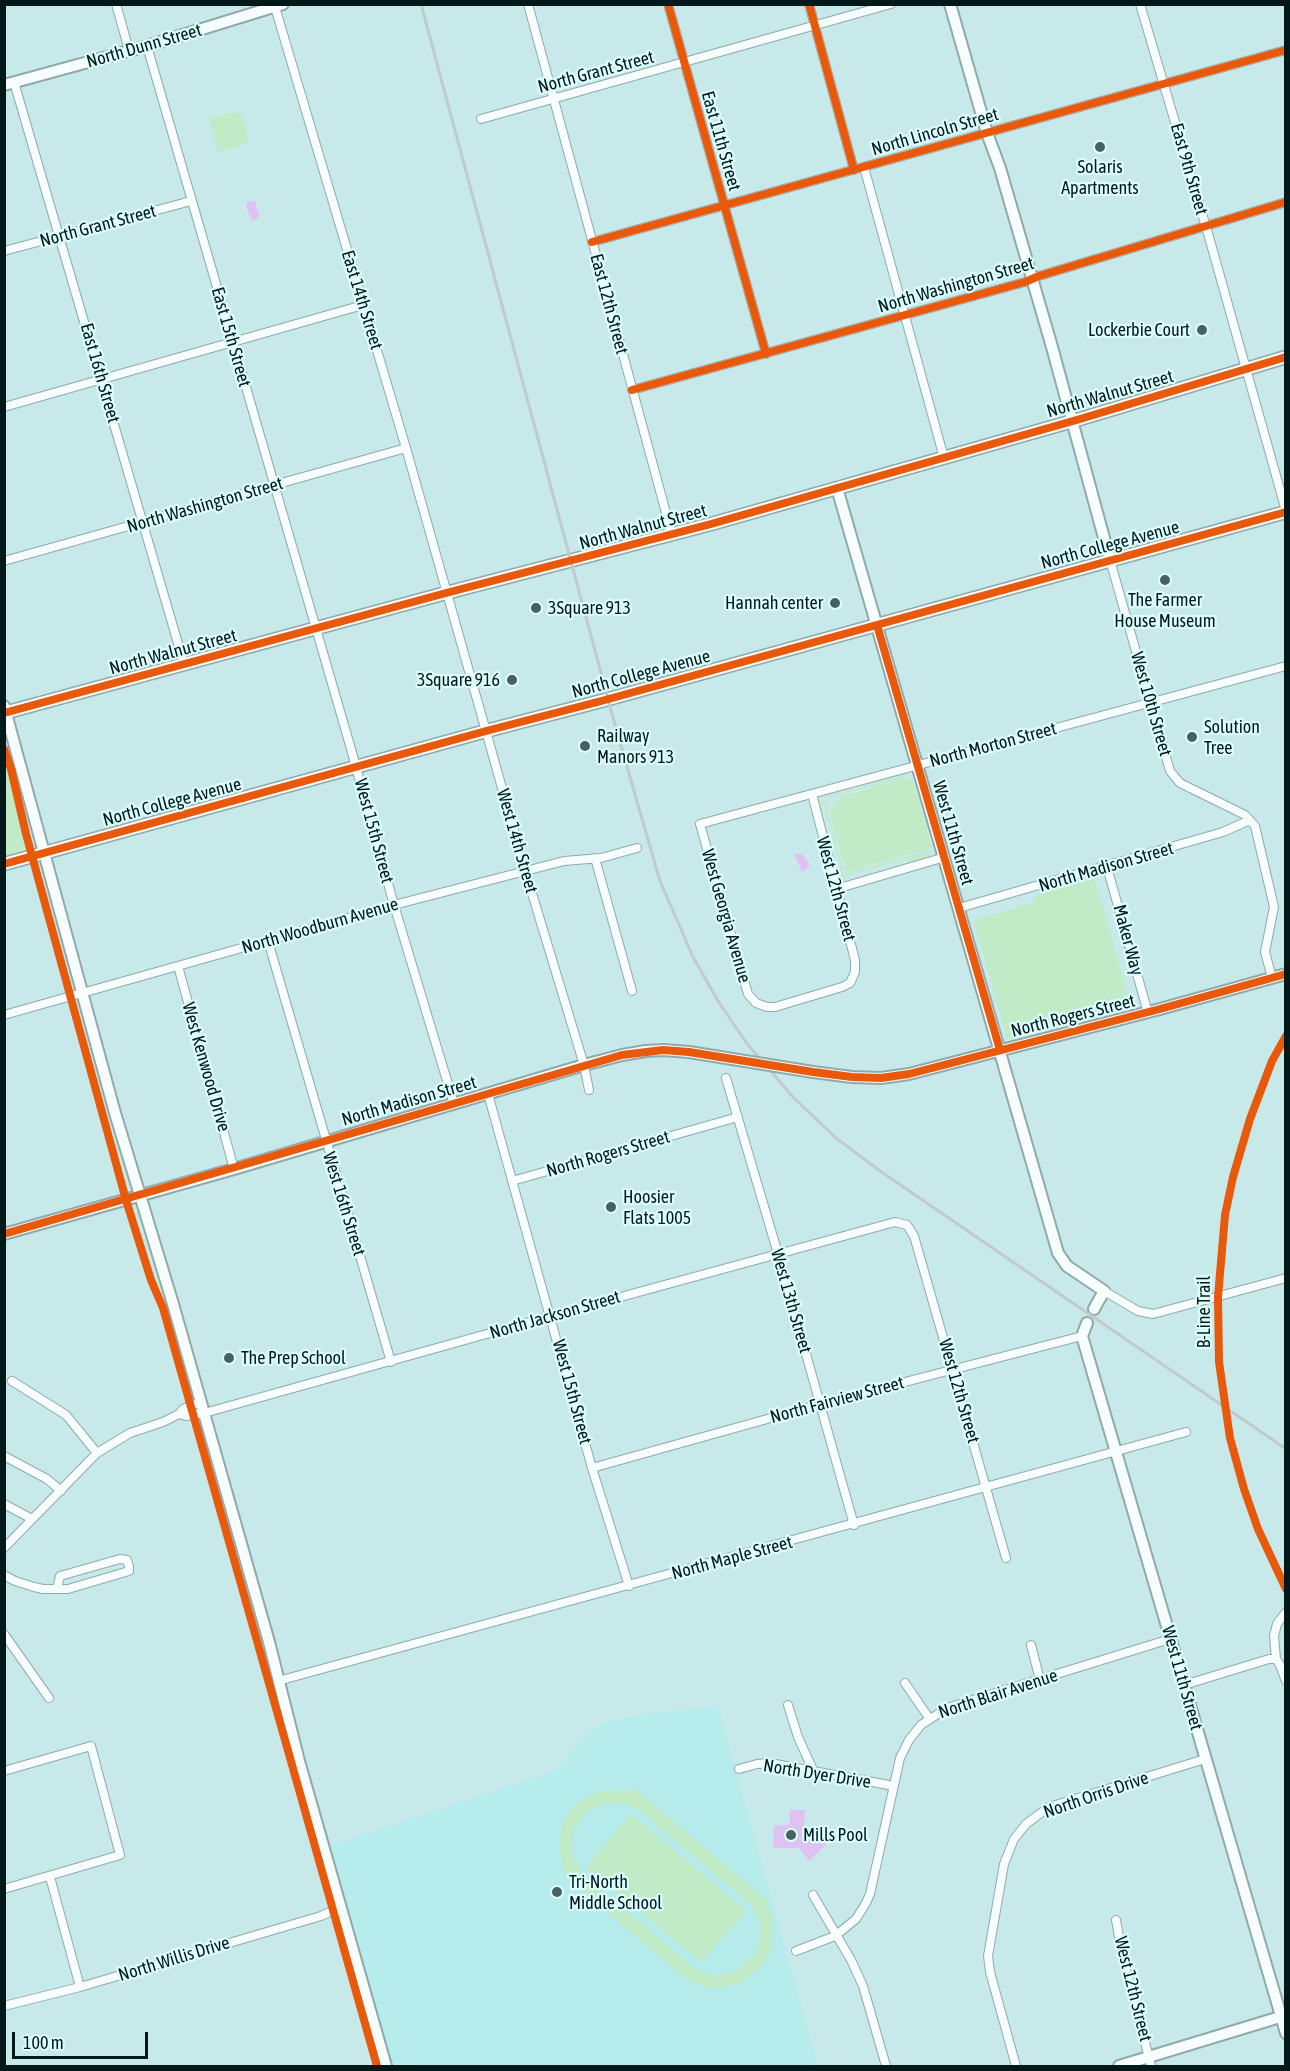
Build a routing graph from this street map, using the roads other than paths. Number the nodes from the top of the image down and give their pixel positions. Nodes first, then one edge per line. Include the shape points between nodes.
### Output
1 (116, 4) edge
2 (528, 4) edge
3 (668, 4) edge
4 (809, 4) edge
5 (891, 4) edge
6 (950, 4) edge
7 (1140, 4) edge
8 (279, 6) edge
9 (254, 9) edge
10 (815, 27) junction
11 (147, 46) junction
12 (1286, 50) edge
13 (129, 51) junction
14 (684, 64) junction
15 (1164, 83) junction
16 (9, 84) edge
17 (553, 99) junction
18 (482, 119) dead end
19 (987, 133) junction
20 (864, 167) junction
21 (854, 170) junction
22 (191, 201) junction
23 (1286, 202) edge
24 (724, 206) junction
25 (1205, 226) junction
26 (60, 235) junction
27 (592, 242) junction
28 (4, 251) edge
29 (1032, 279) junction
30 (363, 305) junction
31 (905, 316) junction
32 (233, 342) junction
33 (766, 354) junction
34 (1286, 357) edge
35 (1245, 369) junction
36 (102, 380) junction
37 (632, 390) junction
38 (4, 407) edge
39 (1072, 421) junction
40 (406, 448) junction
41 (944, 458) junction
42 (275, 485) junction
43 (837, 488) junction
44 (1286, 511) edge
45 (143, 522) junction
46 (672, 535) junction
47 (1110, 560) junction
48 (4, 561) edge
49 (446, 593) junction
50 (877, 625) junction
51 (316, 628) junction
52 (184, 664) junction
53 (1286, 666) edge
54 (1151, 702) junction
55 (5, 710) edge
56 (486, 731) junction
57 (918, 765) junction
58 (357, 767) junction
59 (812, 794) junction
60 (1251, 820) junction
61 (700, 824) joint
62 (637, 848) dead end
63 (45, 854) junction
64 (945, 857) junction
65 (595, 858) junction
66 (4, 864) edge
67 (1107, 867) junction
68 (526, 871) junction
69 (836, 889) junction
70 (394, 905) junction
71 (959, 908) junction
72 (268, 941) junction
73 (178, 966) junction
74 (1286, 974) edge
75 (1272, 978) junction
76 (850, 983) joint
77 (632, 991) dead end
78 (82, 993) junction
79 (1148, 1012) junction
80 (4, 1015) edge
81 (1000, 1050) junction
82 (689, 1052) joint
83 (584, 1065) junction
84 (726, 1078) dead end
85 (589, 1090) dead end
86 (488, 1094) junction
87 (454, 1104) junction
88 (738, 1117) junction
89 (326, 1141) junction
90 (234, 1169) junction
91 (512, 1181) junction
92 (140, 1196) junction
93 (908, 1225) joint
94 (4, 1234) edge
95 (778, 1254) junction
96 (1286, 1278) edge
97 (1104, 1291) junction
98 (1094, 1310) dead end
99 (551, 1316) junction
100 (1087, 1323) dead end
101 (1082, 1336) junction
102 (391, 1362) junction
103 (953, 1369) junction
104 (12, 1382) dead end
105 (201, 1402) junction
106 (820, 1404) junction
107 (204, 1413) junction
108 (179, 1414) junction
109 (1186, 1432) dead end
110 (97, 1453) junction
111 (1116, 1453) junction
112 (4, 1455) edge
113 (592, 1468) junction
114 (986, 1488) junction
115 (61, 1491) junction
116 (4, 1504) edge
117 (32, 1519) junction
118 (854, 1525) junction
119 (4, 1548) edge
120 (1006, 1558) dead end
121 (4, 1575) edge
122 (629, 1586) junction
123 (57, 1589) junction
124 (1286, 1612) edge
125 (6, 1636) edge
126 (1170, 1639) junction
127 (1031, 1645) dead end
128 (1276, 1659) junction
129 (1040, 1680) junction
130 (278, 1681) junction
131 (1286, 1681) edge
132 (904, 1683) dead end
133 (1184, 1685) junction
134 (49, 1698) dead end
135 (788, 1705) dead end
136 (929, 1718) junction
137 (1205, 1759) junction
138 (739, 1769) dead end
139 (813, 1770) junction
140 (4, 1771) edge
141 (894, 1786) junction
142 (50, 1877) junction
143 (4, 1889) edge
144 (813, 1895) dead end
145 (341, 1907) junction
146 (1116, 1920) dead end
147 (835, 1936) junction
148 (796, 1951) dead end
149 (81, 1987) junction
150 (4, 2006) edge
151 (1283, 2016) edge
152 (1286, 2034) edge
153 (1151, 2062) edge
154 (386, 2067) edge
155 (886, 2067) edge
156 (1016, 2067) edge
157 (1119, 2067) edge

1 - 13 street
2 - 17 street, East 12th Street
3 - 14 street, East 11th Street
4 - 10 street
5 - 10 street, North Grant Street
6 - 19 street, West 10th Street
7 - 15 street, East 9th Street
8 - 9 street, North Dunn Street
8 - 30 street, East 14th Street
9 - 11 street, North Dunn Street
10 - 14 street, North Grant Street
10 - 21 street
11 - 13 street, North Dunn Street
11 - 22 street, East 15th Street
12 - 15 street, North Lincoln Street
13 - 16 street, North Dunn Street
14 - 17 street, North Grant Street
14 - 24 street, East 11th Street
15 - 19 street, North Lincoln Street
15 - 25 street, East 9th Street
16 - 26 street, East 16th Street
17 - 18 street, North Grant Street
17 - 27 street, East 12th Street
19 - 20 street, North Lincoln Street
19 - 29 street, West 10th Street
20 - 21 street, North Lincoln Street
20 - 31 street
21 - 24 street, North Lincoln Street
22 - 26 street, North Grant Street
22 - 32 street, East 15th Street
23 - 25 street, North Washington Street
24 - 27 street, North Lincoln Street
24 - 33 street, East 11th Street
25 - 29 street, North Washington Street
25 - 35 street, East 9th Street
26 - 28 street, North Grant Street
26 - 36 street, East 16th Street
27 - 37 street, East 12th Street
29 - 31 street, North Washington Street
29 - 39 street, West 10th Street
30 - 32 street
30 - 40 street, East 14th Street
31 - 33 street, North Washington Street
31 - 41 street
32 - 36 street
32 - 42 street, East 15th Street
33 - 37 street, North Washington Street
34 - 35 main road, North Walnut Street
35 - 39 main road, North Walnut Street
35 - 44 street, East 9th Street
36 - 38 street
36 - 45 street, East 16th Street
37 - 46 street, East 12th Street
39 - 41 main road, North Walnut Street
39 - 47 street, West 10th Street
40 - 42 street, North Washington Street
40 - 49 street, East 14th Street
41 - 43 main road, North Walnut Street
42 - 45 street, North Washington Street
42 - 51 street, East 15th Street
43 - 46 main road, North Walnut Street
43 - 50 street, West 11th Street
44 - 47 main road, North College Avenue
45 - 48 street, North Washington Street
45 - 52 street, East 16th Street
46 - 49 main road, North Walnut Street
47 - 50 main road, North College Avenue
47 - 54 street, West 10th Street
49 - 51 main road, North Walnut Street
49 - 56 street, West 14th Street
50 - 56 main road, North College Avenue
50 - 57 street, West 11th Street
51 - 52 main road, North Walnut Street
51 - 58 street, West 15th Street
52 - 55 main road, North Walnut Street
53 - 54 street, North Morton Street
54 - 57 street, North Morton Street
54 - 60 street, West 10th Street via 1173,776
55 - 63 street
56 - 58 main road, North College Avenue
56 - 68 street, West 14th Street
57 - 59 street, North Morton Street
57 - 64 street, West 11th Street
58 - 63 main road, North College Avenue
58 - 70 street, West 15th Street
59 - 61 street, North Morton Street
59 - 69 street, West 12th Street
60 - 67 street, North Madison Street
60 - 75 street via 1274,901 1265,952
61 - 76 street, West Georgia Avenue via 748,994 757,1004 775,1007
62 - 65 street, North Woodburn Avenue
63 - 66 main road, North College Avenue
63 - 78 street
64 - 69 street
64 - 71 street, West 11th Street
65 - 68 street, North Woodburn Avenue
65 - 77 street
67 - 71 street, North Madison Street
67 - 79 street, Maker Way
68 - 70 street, North Woodburn Avenue
68 - 83 street, West 14th Street
69 - 76 street, West 12th Street via 855,960
70 - 72 street, North Woodburn Avenue
70 - 87 street, West 15th Street
71 - 81 street, West 11th Street
72 - 73 street, North Woodburn Avenue
72 - 89 street, West 16th Street
73 - 78 street, North Woodburn Avenue
73 - 90 street, West Kenwood Drive
74 - 75 street, North Rogers Street
75 - 79 street, North Rogers Street
78 - 80 street, North Woodburn Avenue
78 - 92 street
79 - 81 street, North Rogers Street
81 - 82 street, North Rogers Street, bridge via 881,1078 813,1072
81 - 97 street, West 11th Street via 1060,1258
82 - 83 street, North Madison Street via 646,1051
83 - 85 street, West 14th Street
83 - 86 street, North Madison Street
84 - 88 street, West 13th Street
86 - 87 street, North Madison Street
86 - 91 street, West 15th Street
87 - 89 street, North Madison Street
88 - 91 street, North Rogers Street
88 - 95 street, West 13th Street
89 - 90 street, North Madison Street
89 - 102 street, West 16th Street
90 - 92 street, North Madison Street
91 - 99 street, West 15th Street
92 - 94 street, North Madison Street
92 - 105 street
93 - 95 street, North Jackson Street via 895,1222
93 - 103 street, West 12th Street
95 - 99 street, North Jackson Street
95 - 106 street, West 13th Street
96 - 97 street via 1153,1314 1138,1311
97 - 98 street
99 - 102 street, North Jackson Street
99 - 113 street, West 15th Street
100 - 101 street
101 - 103 street, North Fairview Street
101 - 111 street, West 11th Street
102 - 107 street, North Jackson Street
103 - 106 street, North Fairview Street
103 - 114 street, West 12th Street
104 - 110 street via 66,1415
105 - 107 street
105 - 108 street via 183,1408
106 - 113 street, North Fairview Street
106 - 118 street, West 13th Street
107 - 108 street, North Jackson Street
107 - 130 street
108 - 110 street via 130,1433
109 - 111 street, North Maple Street
110 - 115 street
111 - 114 street, North Maple Street
111 - 126 street, West 11th Street
112 - 115 street
113 - 122 street, West 15th Street
114 - 118 street, North Maple Street
114 - 120 street, West 12th Street
115 - 117 street
116 - 117 street
117 - 119 street
118 - 122 street, North Maple Street
121 - 123 street via 24,1585
122 - 130 street, North Maple Street
123 - 123 street via 129,1571 127,1560 60,1576
124 - 128 street via 1274,1636
125 - 134 street
126 - 129 street, North Blair Avenue
126 - 133 street, West 11th Street
127 - 129 street
128 - 131 street
128 - 133 street
129 - 136 street, North Blair Avenue via 947,1708
130 - 145 street
132 - 136 street
133 - 137 street, West 11th Street
135 - 139 street
136 - 141 street, North Blair Avenue via 904,1748
137 - 151 street, West 11th Street
137 - 156 street, North Orris Drive via 1049,1807 1014,1839 1004,1864 988,1956
138 - 139 street, North Dyer Drive via 770,1763
139 - 141 street, North Dyer Drive
140 - 142 street via 91,1746 120,1855
141 - 147 street, North Blair Avenue via 870,1894 856,1919
142 - 143 street
142 - 149 street
144 - 147 street
145 - 149 street, North Willis Drive
145 - 154 street
146 - 153 street, West 12th Street
147 - 148 street, North Blair Avenue
147 - 155 street via 863,1986
149 - 150 street, North Willis Drive
151 - 152 street, West 11th Street
151 - 153 street
153 - 157 street

